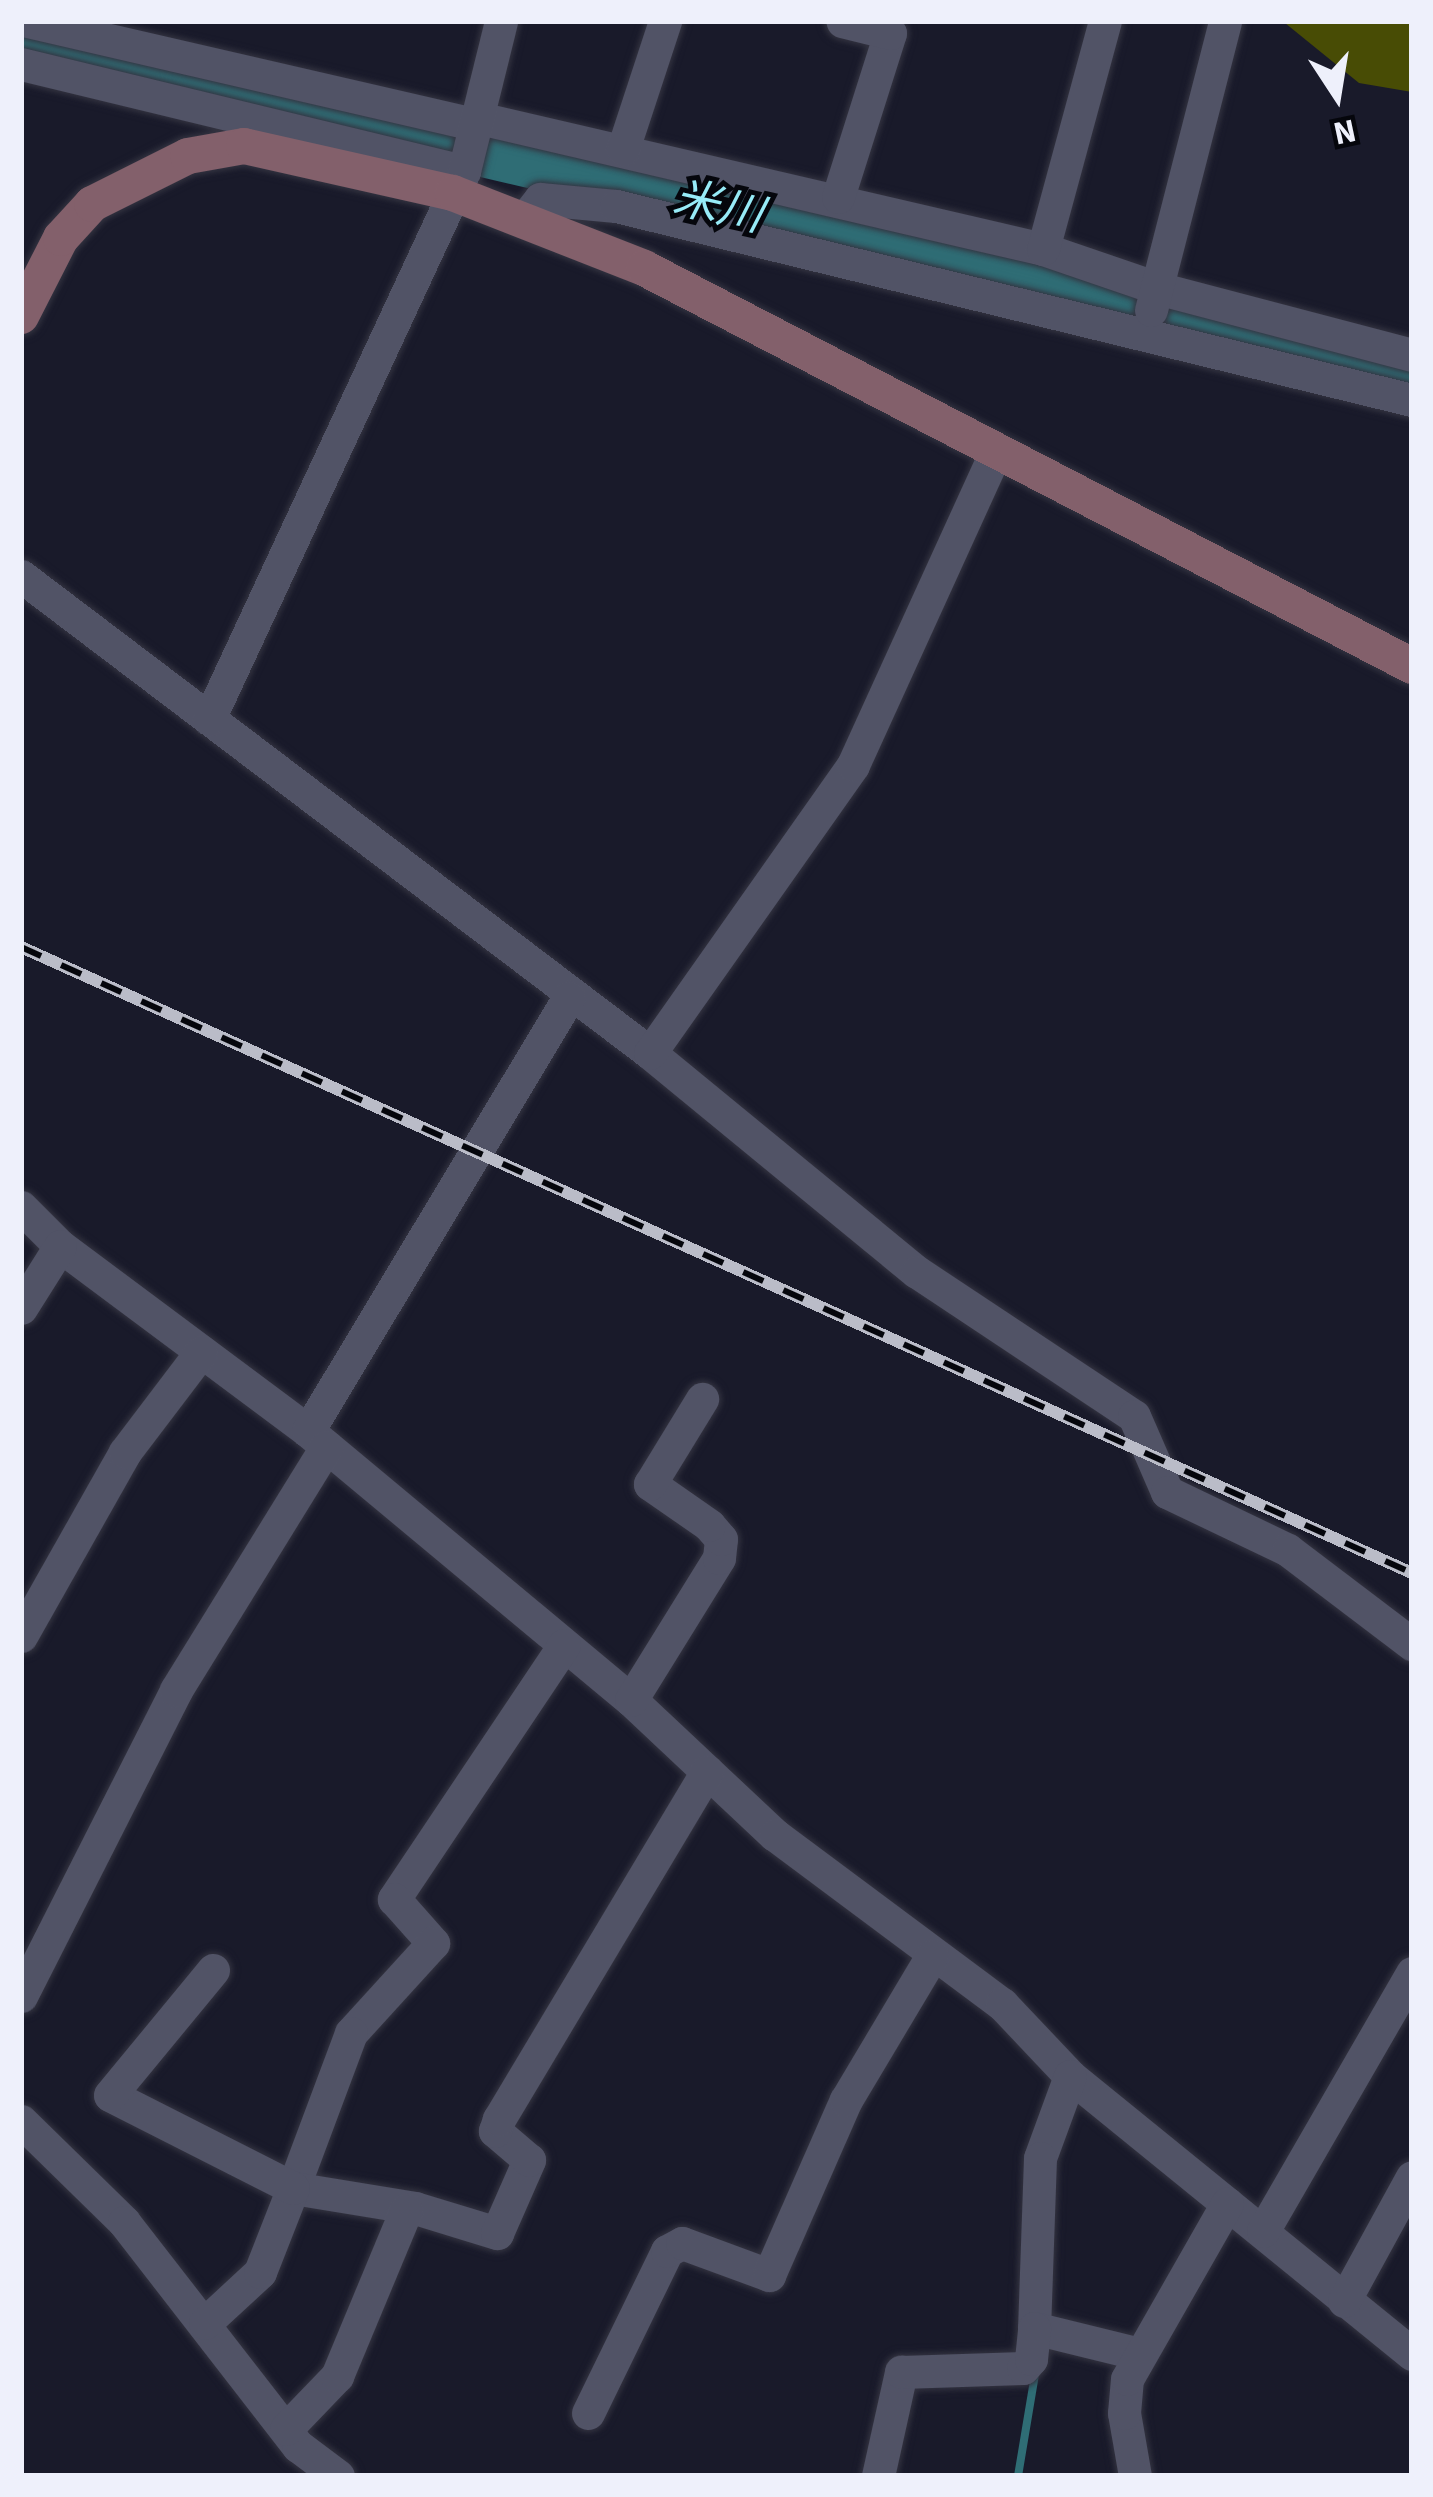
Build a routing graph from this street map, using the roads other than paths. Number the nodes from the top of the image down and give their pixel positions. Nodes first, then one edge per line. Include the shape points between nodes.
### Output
1 (27, 21) edge
2 (501, 21) edge
3 (665, 21) edge
4 (842, 21) edge
5 (1105, 21) edge
6 (1231, 24) edge
7 (892, 27) edge
8 (21, 64) edge
9 (623, 149) junction
10 (469, 151) junction
11 (838, 197) junction
12 (526, 217) junction
13 (1043, 249) junction
14 (1157, 288) junction
15 (21, 316) edge
16 (1145, 331) junction
17 (1412, 355) edge
18 (1412, 400) edge
19 (995, 454) junction
20 (21, 576) edge
21 (1412, 666) edge
22 (209, 719) junction
23 (569, 997) junction
24 (650, 1053) junction
25 (21, 1207) edge
26 (60, 1246) junction
27 (21, 1308) edge
28 (202, 1352) junction
29 (702, 1399) dead end
30 (317, 1439) junction
31 (21, 1636) edge
32 (1412, 1644) edge
33 (565, 1645) junction
34 (631, 1700) junction
35 (707, 1772) junction
36 (932, 1956) junction
37 (213, 1970) dead end
38 (1412, 1973) edge
39 (23, 1987) edge
40 (1070, 2076) junction
41 (21, 2121) edge
42 (1412, 2177) edge
43 (293, 2188) junction
44 (1227, 2204) junction
45 (406, 2210) junction
46 (1263, 2231) junction
47 (1344, 2301) junction
48 (205, 2323) junction
49 (1034, 2328) junction
50 (1140, 2354) junction
51 (1412, 2354) edge
52 (588, 2413) dead end
53 (286, 2429) junction
54 (338, 2476) edge
55 (878, 2476) edge
56 (1136, 2476) edge

1 - 10 street
2 - 10 street
3 - 9 street
4 - 7 street
5 - 13 street
6 - 14 street
7 - 11 street
8 - 10 street
9 - 10 street
9 - 11 street
10 - 12 street
10 - 15 street via 244,146 188,156 134,176 92,204 61,238
10 - 22 street
11 - 13 street
12 - 16 street via 540,200 616,206
12 - 19 street via 644,268
13 - 14 street
14 - 16 street
14 - 17 street
16 - 18 street
19 - 21 street
19 - 24 street via 853,765
20 - 22 street
22 - 23 street
23 - 24 street
23 - 30 street
24 - 32 street via 917,1271 1133,1416 1167,1492 1288,1550
25 - 26 street
26 - 27 street
26 - 28 street
28 - 30 street
28 - 31 street via 125,1452
29 - 34 street via 650,1484 709,1525 721,1539 719,1558
30 - 33 street
30 - 39 street
33 - 34 street
33 - 43 street via 394,1899 433,1943 352,2033
34 - 35 street
35 - 36 street
35 - 45 street via 500,2119 495,2132 529,2160 497,2233
36 - 40 street via 1002,2004
36 - 52 street via 845,2100 769,2275 682,2243 667,2251
37 - 43 street via 110,2095
38 - 46 street
40 - 44 street
40 - 49 street via 1040,2158
41 - 48 street via 124,2222
42 - 47 street
43 - 45 street
43 - 48 street via 260,2272
44 - 46 street
44 - 50 street
45 - 53 street via 337,2376
46 - 47 street
47 - 51 street
48 - 53 street
49 - 50 street
49 - 55 street via 1023,2368 901,2372
50 - 56 street via 1124,2413
53 - 54 street

